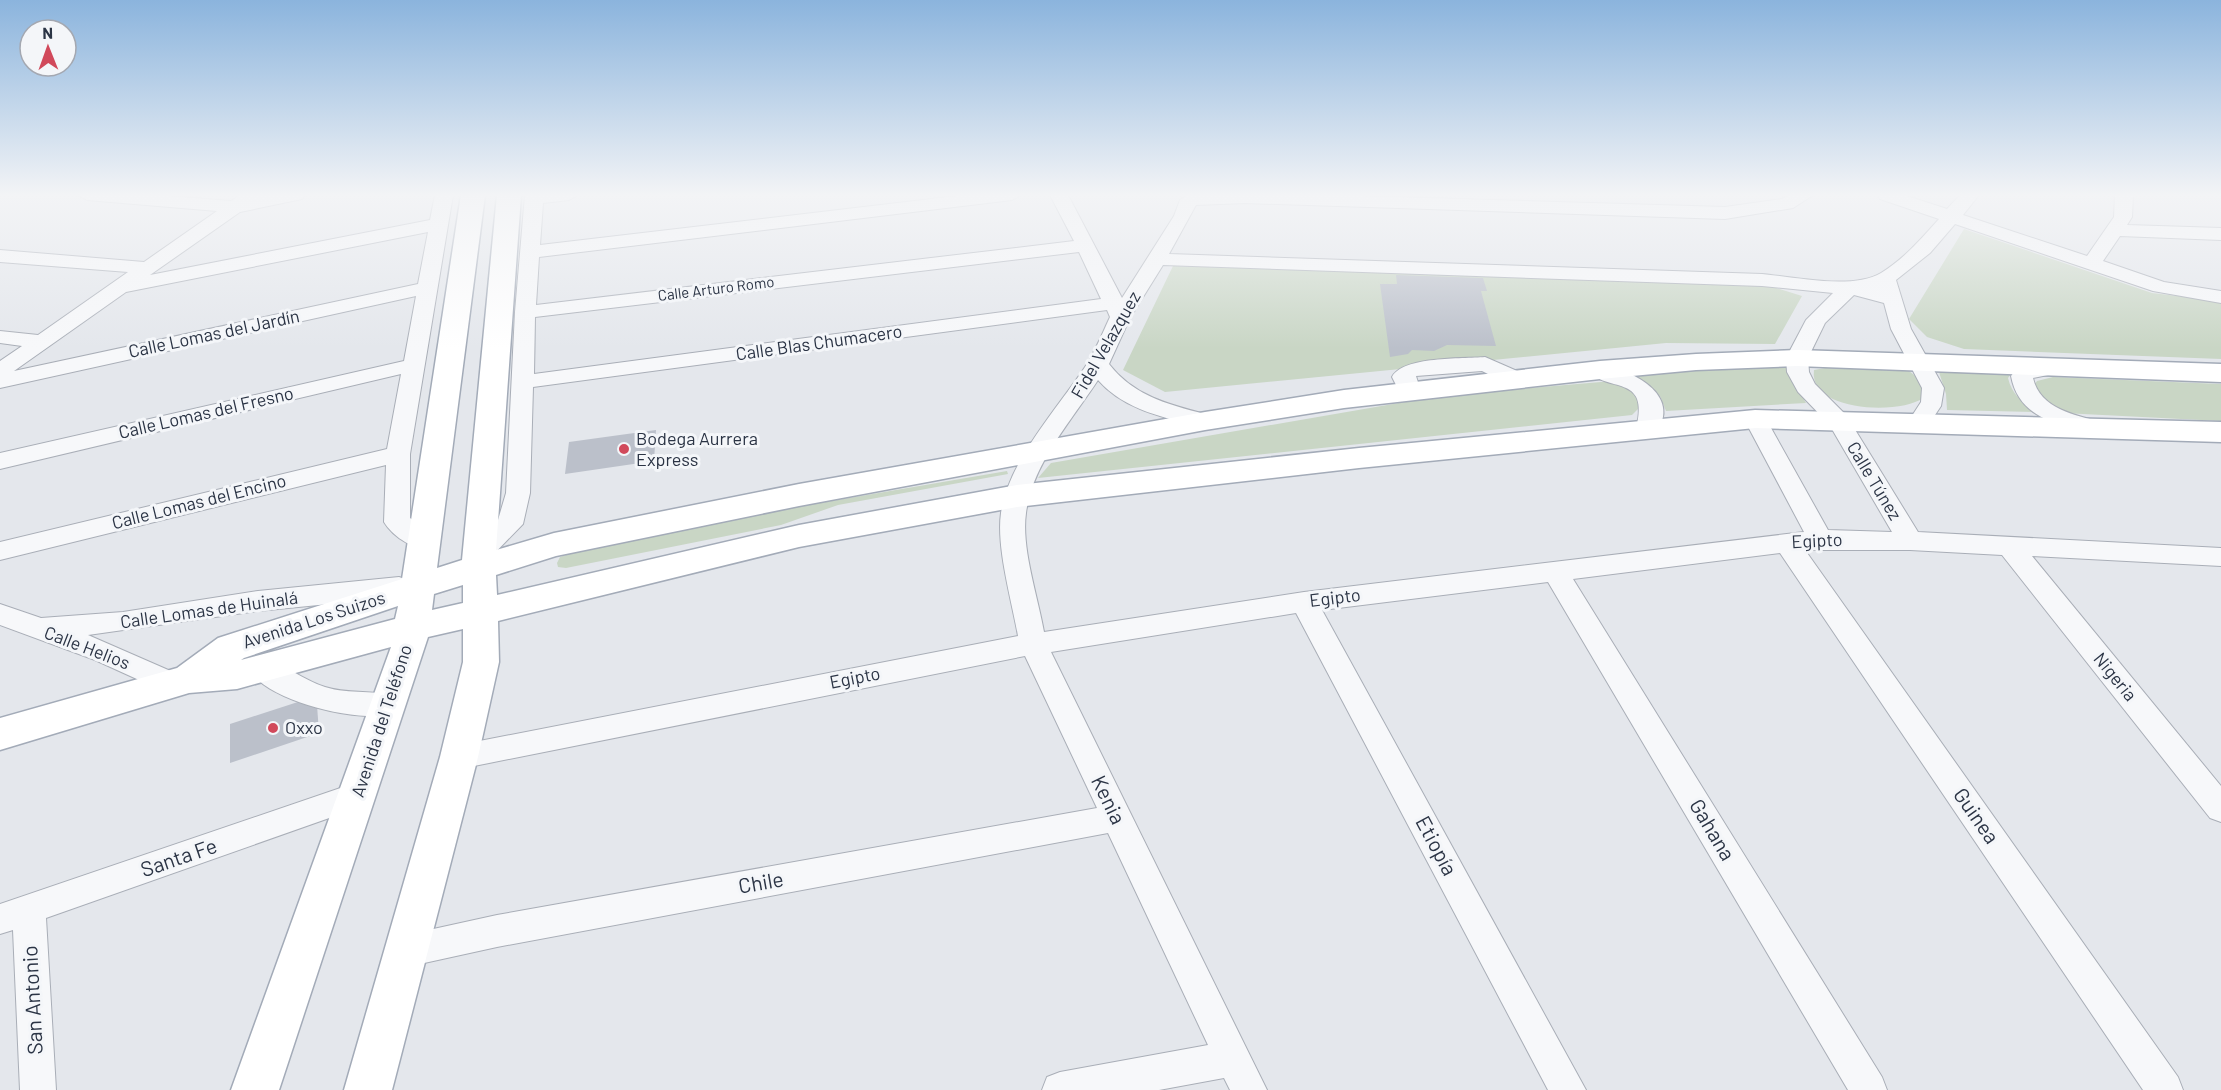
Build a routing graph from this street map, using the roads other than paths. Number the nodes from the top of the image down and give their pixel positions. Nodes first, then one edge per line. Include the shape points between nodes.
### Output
1 (1086, 245) edge
2 (180, 246) edge
3 (329, 246) edge
4 (435, 246) edge
5 (466, 246) edge
6 (511, 246) edge
7 (530, 246) edge
8 (582, 246) edge
9 (1079, 246) edge
10 (1165, 246) edge
11 (1926, 246) edge
12 (2038, 246) edge
13 (2105, 246) edge
14 (530, 252) junction
15 (0, 256) edge
16 (1157, 259) junction
17 (2091, 264) junction
18 (148, 268) junction
19 (1887, 278) junction
20 (527, 283) junction
21 (122, 287) junction
22 (499, 287) junction
23 (428, 288) junction
24 (1850, 288) junction
25 (2221, 297) edge
26 (1892, 299) junction
27 (1118, 310) junction
28 (525, 312) junction
29 (456, 325) junction
30 (420, 331) junction
31 (0, 337) edge
32 (44, 342) junction
33 (1797, 358) junction
34 (1921, 362) junction
35 (1098, 364) junction
36 (413, 365) junction
37 (2055, 367) junction
38 (1600, 369) junction
39 (0, 371) edge
40 (2221, 373) edge
41 (0, 381) edge
42 (522, 382) junction
43 (1755, 419) junction
44 (1838, 420) junction
45 (1205, 421) junction
46 (1919, 422) junction
47 (2093, 427) junction
48 (1648, 429) junction
49 (2221, 432) edge
50 (1039, 452) junction
51 (398, 454) junction
52 (0, 461) edge
53 (1017, 496) junction
54 (1820, 539) junction
55 (1910, 541) junction
56 (424, 542) junction
57 (1787, 543) junction
58 (2009, 546) junction
59 (0, 551) edge
60 (2221, 557) edge
61 (1554, 570) junction
62 (455, 571) junction
63 (1304, 602) junction
64 (0, 614) edge
65 (446, 620) junction
66 (36, 628) junction
67 (1033, 644) junction
68 (262, 668) junction
69 (181, 682) junction
70 (389, 705) junction
71 (0, 734) edge
72 (459, 757) junction
73 (358, 795) junction
74 (2221, 809) edge
75 (1116, 818) junction
76 (14, 915) edge
77 (406, 951) junction
78 (1234, 1058) junction
79 (38, 1090) edge
80 (255, 1090) edge
81 (368, 1090) edge
82 (1060, 1090) edge
83 (1249, 1090) edge
84 (1568, 1090) edge
85 (1869, 1090) edge
86 (2165, 1090) edge

1 - 27 street
2 - 18 street
3 - 21 street
4 - 23 street
5 - 29 main road, Avenida del Teléfono
6 - 22 main road, Avenida del Teléfono
7 - 14 street
8 - 14 street
9 - 28 street, Calle Arturo Romo
10 - 16 street, Fidel Velazquez
11 - 19 street
12 - 17 street
13 - 17 street
14 - 20 street
15 - 18 street
16 - 24 street via 1762,280
16 - 27 street, Fidel Velazquez
17 - 25 street via 2160,287
18 - 21 street
19 - 24 street
19 - 26 street
20 - 22 street
20 - 28 street
21 - 32 street
22 - 62 main road, Avenida del Teléfono
23 - 30 street
23 - 41 street, Calle Lomas del Jardín
24 - 26 street
24 - 33 street via 1816,320
26 - 34 street via 1901,329
27 - 35 street, Fidel Velazquez
27 - 42 street, Calle Blas Chumacero
28 - 42 street
29 - 30 street
29 - 56 main road, Avenida del Teléfono
30 - 36 street
31 - 32 street
32 - 39 street
33 - 34 main road, Avenida Los Suizos
33 - 38 main road, Avenida Los Suizos
33 - 44 street, Calle Túnez via 1798,372 1806,387
34 - 37 main road, Avenida Los Suizos
34 - 46 street via 1934,398
35 - 45 street via 1110,383 1128,395
35 - 50 street, Fidel Velazquez
36 - 51 street
36 - 52 street, Calle Lomas del Fresno
37 - 40 main road, Avenida Los Suizos
37 - 47 street via 2031,370 2022,376 2028,397 2054,415
38 - 45 main road, Avenida Los Suizos
38 - 48 street via 1640,386 1649,397 1653,408
42 - 62 street via 518,493 510,524
43 - 44 main road, Avenida Los Suizos
43 - 48 main road, Avenida Los Suizos
43 - 54 street
44 - 46 main road, Avenida Los Suizos
44 - 55 street, Calle Túnez
45 - 50 main road, Avenida Los Suizos
46 - 47 main road, Avenida Los Suizos
47 - 49 main road, Avenida Los Suizos
48 - 53 main road, Avenida Los Suizos
50 - 53 street, Fidel Velazquez
50 - 62 main road, Avenida Los Suizos via 799,495 554,545
51 - 56 street via 397,522
51 - 59 street, Calle Lomas del Encino
53 - 65 main road, Avenida Los Suizos via 799,536
53 - 67 street, Kenia via 1012,514 1013,535
54 - 55 street, Egipto
54 - 57 street, Egipto
55 - 58 street, Egipto
56 - 62 main road, Avenida del Teléfono
57 - 61 street, Egipto
57 - 86 street, Guinea
58 - 60 street, Egipto
58 - 74 street, Nigeria
61 - 63 street, Egipto
61 - 85 street, Gahana
62 - 65 main road, Avenida del Teléfono
62 - 65 main road, Avenida del Teléfono
62 - 66 street, Calle Lomas de Huinalá via 123,622
62 - 69 main road, Avenida Los Suizos via 231,648
63 - 67 street, Egipto
63 - 84 street, Etiopía
64 - 66 street, Calle Helios
65 - 68 main road, Avenida Los Suizos
65 - 70 main road, Avenida del Teléfono via 409,647
65 - 72 main road, Avenida del Teléfono via 481,662
66 - 69 street, Calle Helios
67 - 72 street, Egipto
67 - 75 street, Kenia
68 - 69 main road, Avenida Los Suizos
68 - 70 street via 295,689 334,702 363,707
69 - 71 main road, Avenida Los Suizos
70 - 73 main road, Avenida del Teléfono
72 - 77 main road, Avenida del Teléfono
73 - 76 street, Santa Fe
73 - 80 main road, Avenida del Teléfono
75 - 77 street, Chile
75 - 78 street, Kenia
76 - 79 street, San Antonio
77 - 81 main road, Avenida del Teléfono
78 - 82 street
78 - 83 street, Kenia

